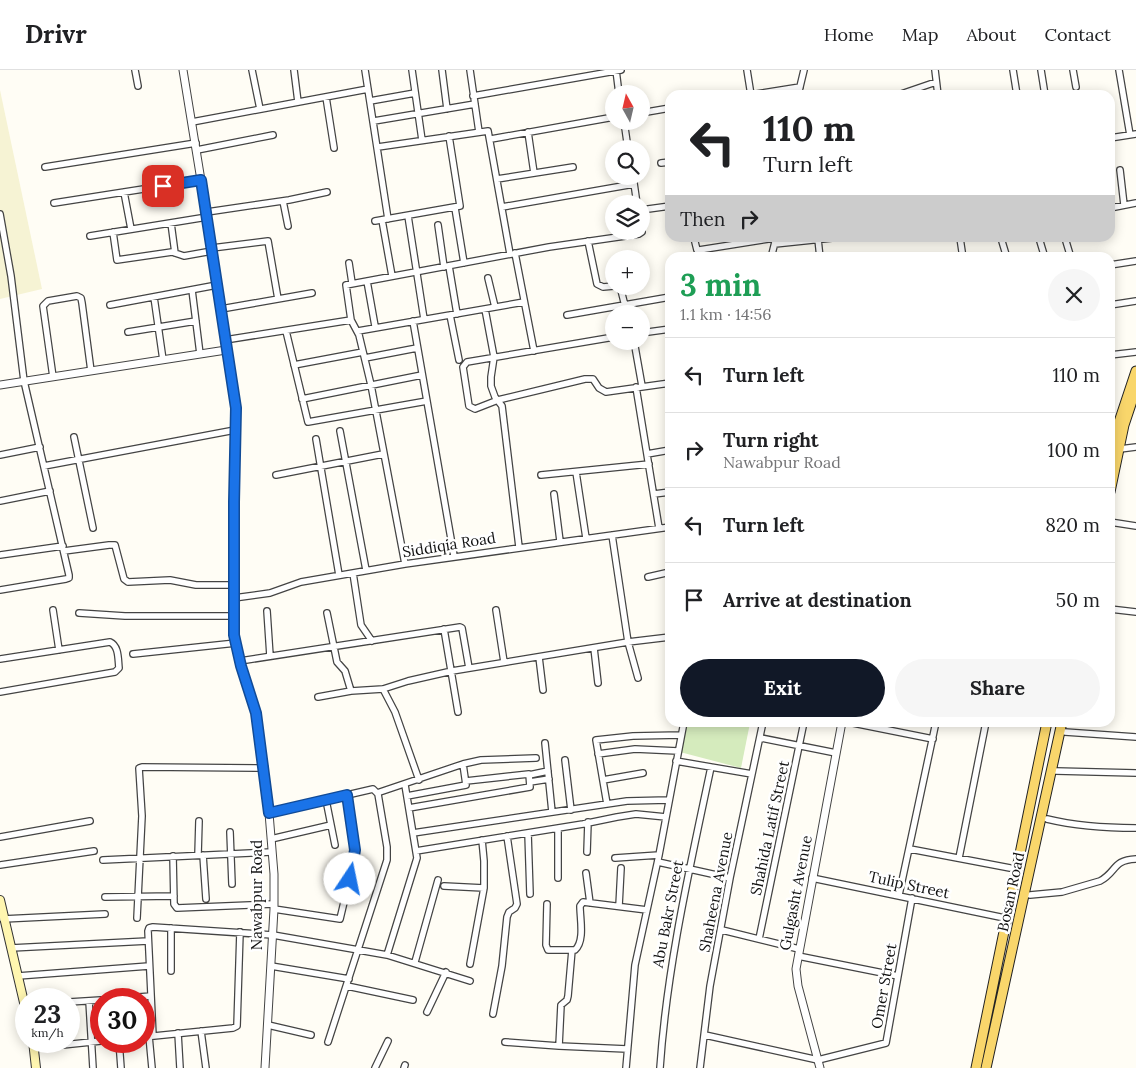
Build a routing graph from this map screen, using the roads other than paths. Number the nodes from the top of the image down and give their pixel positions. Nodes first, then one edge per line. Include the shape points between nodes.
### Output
1 (136, 70) edge
2 (183, 70) edge
3 (252, 70) edge
4 (294, 70) edge
5 (366, 70) edge
6 (412, 70) edge
7 (442, 70) edge
8 (470, 70) edge
9 (617, 70) edge
10 (747, 70) edge
11 (804, 70) edge
12 (935, 70) edge
13 (1013, 70) edge
14 (1041, 70) edge
15 (1074, 70) edge
16 (1119, 70) edge
17 (936, 82) junction
18 (618, 85) edge
19 (138, 86) dead end
20 (800, 87) junction
21 (1076, 87) dead end
22 (368, 89) junction
23 (750, 90) edge
24 (782, 90) edge
25 (799, 90) edge
26 (913, 90) edge
27 (937, 90) edge
28 (1016, 90) edge
29 (1044, 90) edge
30 (415, 93) junction
31 (473, 96) junction
32 (326, 97) junction
33 (370, 101) junction
34 (298, 102) junction
35 (475, 104) junction
36 (260, 109) junction
37 (448, 109) junction
38 (665, 109) edge
39 (650, 111) edge
40 (418, 114) junction
41 (605, 119) edge
42 (374, 121) junction
43 (192, 122) junction
44 (479, 132) junction
45 (528, 132) junction
46 (1133, 134) edge
47 (273, 136) dead end
48 (449, 136) junction
49 (1115, 137) edge
50 (490, 139) junction
51 (422, 140) junction
52 (196, 146) junction
53 (378, 147) junction
54 (334, 148) dead end
55 (665, 163) edge
56 (661, 164) dead end
57 (573, 167) dead end
58 (45, 168) dead end
59 (1120, 170) dead end
60 (534, 173) junction
61 (497, 179) junction
62 (201, 180) junction
63 (628, 185) edge
64 (124, 192) junction
65 (327, 192) dead end
66 (283, 201) junction
67 (54, 203) dead end
68 (1136, 203) edge
69 (1124, 205) junction
70 (502, 207) junction
71 (665, 207) edge
72 (1115, 207) edge
73 (455, 208) junction
74 (650, 209) edge
75 (0, 214) edge
76 (207, 215) junction
77 (408, 216) junction
78 (388, 219) junction
79 (171, 223) junction
80 (438, 225) dead end
81 (288, 226) dead end
82 (131, 229) junction
83 (112, 232) junction
84 (90, 236) dead end
85 (605, 239) edge
86 (588, 241) junction
87 (695, 242) edge
88 (760, 242) edge
89 (212, 249) junction
90 (175, 253) junction
91 (513, 254) junction
92 (1136, 261) edge
93 (349, 263) dead end
94 (464, 263) junction
95 (1115, 264) edge
96 (447, 266) junction
97 (417, 272) junction
98 (392, 276) junction
99 (488, 278) dead end
100 (367, 281) junction
101 (352, 283) junction
102 (217, 285) junction
103 (605, 287) edge
104 (192, 290) junction
105 (312, 293) dead end
106 (622, 295) edge
107 (154, 297) junction
108 (665, 298) edge
109 (278, 299) junction
110 (1136, 301) edge
111 (524, 302) junction
112 (1115, 304) edge
113 (110, 305) dead end
114 (625, 305) joint
115 (495, 307) junction
116 (605, 308) edge
117 (221, 309) junction
118 (485, 309) junction
119 (454, 314) junction
120 (567, 315) dead end
121 (424, 319) junction
122 (351, 320) junction
123 (196, 321) junction
124 (413, 321) junction
125 (375, 326) dead end
126 (158, 327) junction
127 (665, 329) edge
128 (286, 330) junction
129 (358, 331) junction
130 (650, 331) edge
131 (128, 332) dead end
132 (605, 339) edge
133 (225, 340) junction
134 (418, 348) junction
135 (226, 350) junction
136 (635, 350) edge
137 (534, 351) junction
138 (1136, 352) edge
139 (200, 354) junction
140 (1115, 354) edge
141 (364, 355) junction
142 (494, 357) junction
143 (163, 360) junction
144 (459, 360) dead end
145 (294, 365) junction
146 (92, 370) junction
147 (1136, 371) edge
148 (422, 375) junction
149 (53, 377) junction
150 (24, 382) junction
151 (665, 383) edge
152 (0, 385) edge
153 (370, 385) junction
154 (639, 386) junction
155 (1136, 389) edge
156 (302, 399) junction
157 (498, 400) junction
158 (427, 401) junction
159 (376, 410) junction
160 (235, 430) junction
161 (340, 431) dead end
162 (1115, 434) edge
163 (74, 437) dead end
164 (316, 439) dead end
165 (40, 447) junction
166 (1136, 447) edge
167 (1120, 449) junction
168 (665, 451) edge
169 (383, 454) junction
170 (647, 454) junction
171 (0, 455) edge
172 (78, 460) junction
173 (346, 462) junction
174 (649, 464) junction
175 (44, 466) junction
176 (320, 466) junction
177 (1115, 470) edge
178 (576, 472) junction
179 (276, 475) dead end
180 (540, 475) dead end
181 (50, 491) junction
182 (665, 493) edge
183 (554, 494) dead end
184 (654, 494) junction
185 (0, 501) edge
186 (1115, 523) edge
187 (1136, 526) edge
188 (665, 527) edge
189 (93, 528) dead end
190 (659, 528) junction
191 (612, 534) junction
192 (586, 538) junction
193 (560, 541) junction
194 (519, 547) junction
195 (63, 549) junction
196 (0, 556) edge
197 (454, 556) junction
198 (405, 564) junction
199 (366, 570) junction
200 (353, 573) junction
201 (665, 573) edge
202 (339, 575) junction
203 (648, 577) dead end
204 (234, 585) junction
205 (0, 590) edge
206 (234, 598) junction
207 (53, 610) dead end
208 (496, 610) dead end
209 (1115, 610) edge
210 (266, 612) dead end
211 (1136, 612) edge
212 (327, 613) dead end
213 (79, 614) dead end
214 (234, 616) junction
215 (444, 629) junction
216 (665, 638) edge
217 (372, 640) junction
218 (628, 642) junction
219 (236, 643) junction
220 (334, 646) junction
221 (594, 648) junction
222 (59, 650) junction
223 (133, 654) dead end
224 (270, 656) junction
225 (539, 657) junction
226 (0, 658) edge
227 (240, 661) junction
228 (504, 662) junction
229 (469, 668) junction
230 (452, 671) junction
231 (638, 678) dead end
232 (598, 683) dead end
233 (383, 689) junction
234 (543, 690) dead end
235 (351, 691) junction
236 (0, 692) edge
237 (318, 698) dead end
238 (458, 712) dead end
239 (683, 727) edge
240 (763, 727) edge
241 (803, 727) edge
242 (841, 727) edge
243 (873, 727) edge
244 (889, 727) edge
245 (935, 727) edge
246 (985, 727) edge
247 (1046, 727) edge
248 (1061, 727) edge
249 (888, 730) junction
250 (1065, 732) dead end
251 (681, 735) junction
252 (1136, 737) edge
253 (760, 738) junction
254 (933, 740) junction
255 (545, 744) dead end
256 (799, 746) junction
257 (678, 751) junction
258 (836, 753) junction
259 (598, 754) junction
260 (536, 758) dead end
261 (565, 760) dead end
262 (676, 761) junction
263 (462, 764) junction
264 (711, 767) junction
265 (265, 768) junction
266 (548, 771) junction
267 (1056, 771) dead end
268 (643, 773) dead end
269 (1136, 773) edge
270 (752, 774) junction
271 (529, 778) junction
272 (549, 779) junction
273 (419, 780) junction
274 (603, 780) junction
275 (466, 781) junction
276 (405, 785) junction
277 (377, 793) junction
278 (347, 795) junction
279 (407, 796) junction
280 (326, 800) junction
281 (669, 800) junction
282 (607, 804) junction
283 (409, 808) junction
284 (570, 810) junction
285 (552, 812) junction
286 (269, 813) junction
287 (666, 817) junction
288 (90, 821) dead end
289 (199, 821) dead end
290 (588, 822) junction
291 (1027, 822) junction
292 (1043, 822) junction
293 (331, 825) junction
294 (558, 828) junction
295 (1136, 828) edge
296 (230, 832) dead end
297 (413, 833) junction
298 (528, 833) junction
299 (507, 836) junction
300 (0, 837) edge
301 (271, 840) junction
302 (482, 840) junction
303 (335, 845) dead end
304 (910, 849) junction
305 (416, 850) junction
306 (94, 851) dead end
307 (272, 852) junction
308 (587, 852) dead end
309 (231, 854) junction
310 (200, 855) junction
311 (173, 856) junction
312 (140, 858) junction
313 (615, 858) dead end
314 (658, 858) junction
315 (960, 858) junction
316 (102, 860) dead end
317 (1136, 860) edge
318 (0, 865) edge
319 (621, 868) dead end
320 (1010, 868) dead end
321 (690, 869) junction
322 (586, 873) dead end
323 (558, 878) dead end
324 (730, 878) junction
325 (812, 878) junction
326 (438, 880) dead end
327 (232, 884) dead end
328 (444, 886) dead end
329 (484, 888) junction
330 (530, 894) dead end
331 (899, 895) junction
332 (1030, 895) dead end
333 (174, 896) junction
334 (105, 897) dead end
335 (138, 898) junction
336 (912, 898) junction
337 (206, 899) dead end
338 (0, 900) edge
339 (590, 903) junction
340 (547, 904) dead end
341 (619, 906) junction
342 (274, 907) junction
343 (647, 910) junction
344 (105, 914) dead end
345 (1000, 917) dead end
346 (137, 918) dead end
347 (4, 919) junction
348 (170, 928) junction
349 (722, 930) junction
350 (240, 932) junction
351 (273, 935) junction
352 (759, 939) junction
353 (148, 942) junction
354 (11, 948) junction
355 (359, 950) junction
356 (572, 950) junction
357 (798, 953) junction
358 (387, 955) junction
359 (415, 962) junction
360 (470, 964) dead end
361 (149, 966) junction
362 (271, 966) junction
363 (171, 971) dead end
364 (446, 972) junction
365 (18, 976) junction
366 (898, 976) junction
367 (349, 979) junction
368 (470, 981) dead end
369 (347, 986) junction
370 (21, 988) edge
371 (150, 988) edge
372 (414, 1000) dead end
373 (80, 1001) edge
374 (90, 1001) edge
375 (427, 1012) dead end
376 (493, 1014) dead end
377 (268, 1025) junction
378 (201, 1031) junction
379 (178, 1033) junction
380 (311, 1034) dead end
381 (155, 1035) edge
382 (705, 1035) junction
383 (388, 1041) dead end
384 (328, 1042) dead end
385 (505, 1042) dead end
386 (559, 1046) junction
387 (627, 1049) junction
388 (35, 1053) edge
389 (92, 1053) edge
390 (120, 1053) edge
391 (151, 1053) edge
392 (818, 1060) junction
393 (36, 1068) edge
394 (93, 1068) edge
395 (121, 1068) edge
396 (152, 1068) edge
397 (180, 1068) edge
398 (206, 1068) edge
399 (265, 1068) edge
400 (375, 1068) edge
401 (626, 1068) edge
402 (660, 1068) edge
403 (700, 1068) edge
404 (820, 1068) edge
405 (976, 1068) edge
406 (986, 1068) edge

1 - 19 street
2 - 43 street, Nawabpur Road
3 - 36 street
4 - 34 street
5 - 22 street
6 - 30 street
7 - 37 street
8 - 31 street
9 - 18 street
9 - 31 street
10 - 23 street
11 - 20 street
12 - 17 street
13 - 28 street
14 - 29 street
15 - 21 street
16 - 46 street
17 - 26 street
17 - 27 street
20 - 24 street
20 - 25 street
22 - 32 street
22 - 33 street
30 - 33 street
30 - 40 street
31 - 35 street
32 - 34 street
32 - 54 street
33 - 42 street
34 - 36 street
35 - 37 street
35 - 44 street
36 - 43 street
37 - 40 street
38 - 39 street
40 - 42 street
40 - 51 street
41 - 45 street
42 - 53 street
43 - 52 street, Nawabpur Road
44 - 48 street
44 - 50 street via 488,131
45 - 50 street
45 - 60 street
46 - 49 street
47 - 52 street
48 - 51 street
48 - 73 street via 460,206
50 - 61 street
51 - 53 street
52 - 58 street
52 - 62 street, Nawabpur Road
53 - 78 street
55 - 56 street
57 - 60 street
59 - 69 street
60 - 61 street
61 - 70 street
62 - 64 street
62 - 76 street, Nawabpur Road
63 - 70 street
64 - 67 street
64 - 82 street
65 - 66 street
66 - 76 street
66 - 81 street
68 - 69 street
69 - 72 street
70 - 91 street
71 - 74 street
73 - 77 street
73 - 94 street
75 - 150 street
76 - 79 street
76 - 89 street, Nawabpur Road
77 - 78 street
77 - 97 street
78 - 98 street via 378,221
79 - 82 street
79 - 90 street
80 - 96 street
82 - 83 street
83 - 84 street
83 - 90 street via 117,260
85 - 86 street
86 - 91 street
86 - 103 street via 597,284
87 - 88 street via 699,250
89 - 90 street via 184,256
89 - 102 street, Nawabpur Road
89 - 109 street via 268,241
91 - 94 street
91 - 111 street
92 - 95 street
93 - 101 street
94 - 96 street
96 - 97 street
96 - 119 street
97 - 98 street
97 - 121 street
98 - 100 street
99 - 115 street
100 - 101 street
100 - 125 street
101 - 122 street via 345,287
102 - 104 street
102 - 117 street, Nawabpur Road
104 - 107 street
104 - 123 street
105 - 109 street
106 - 114 street
107 - 113 street
107 - 126 street
108 - 114 street
109 - 117 street
110 - 112 street
111 - 115 street
111 - 137 street
115 - 118 street
116 - 120 street
117 - 133 street, Nawabpur Road
118 - 119 street
118 - 142 street
119 - 121 street
119 - 144 street
121 - 124 street
122 - 128 street
122 - 129 street
123 - 126 street
123 - 139 street
124 - 129 street
124 - 134 street
126 - 131 street
126 - 143 street
127 - 130 street
128 - 133 street
128 - 145 street
129 - 141 street
132 - 137 street
133 - 135 street, Nawabpur Road
134 - 141 street
134 - 148 street
135 - 139 street
135 - 160 street, Nawabpur Road via 234,392
136 - 154 street
137 - 142 street
138 - 140 street
139 - 143 street
141 - 145 street
141 - 153 street
142 - 157 street via 491,377
142 - 157 street via 467,362 463,367 471,408
143 - 146 street
145 - 156 street
146 - 149 street
146 - 149 street via 81,298 48,301 43,306
147 - 162 main road
148 - 153 street
148 - 158 street
149 - 150 street
150 - 152 street
150 - 165 street
151 - 154 street
153 - 156 street
153 - 159 street
154 - 157 street via 606,392 593,380 585,379
154 - 170 street
155 - 167 main road
156 - 159 street via 308,422
157 - 194 street via 502,410
158 - 159 street
158 - 197 street
159 - 169 street
160 - 172 street
160 - 204 street, Nawabpur Road
161 - 173 street
163 - 172 street
164 - 176 street
165 - 171 street
165 - 175 street
166 - 167 street
167 - 177 main road
168 - 170 street
169 - 173 street
169 - 198 street
170 - 174 street
172 - 175 street
172 - 189 street
173 - 176 street
173 - 199 street
174 - 178 street
174 - 184 street
175 - 181 street
176 - 179 street
176 - 202 street
178 - 180 street
178 - 192 street
181 - 185 street
181 - 195 street
182 - 184 street
183 - 193 street
184 - 190 street
186 - 187 street
188 - 190 street, Siddiqia Road
190 - 191 street, Siddiqia Road
191 - 192 street, Siddiqia Road
191 - 218 street
192 - 193 street, Siddiqia Road
193 - 194 street, Siddiqia Road
194 - 197 street, Siddiqia Road
195 - 196 street
195 - 204 street via 115,545 124,579 128,582 170,580 196,585
195 - 205 street via 69,578
197 - 198 street, Siddiqia Road
198 - 199 street, Siddiqia Road
199 - 200 street, Siddiqia Road
200 - 202 street, Siddiqia Road
200 - 217 street via 360,620
201 - 203 street
202 - 206 street, Siddiqia Road
204 - 206 street, Nawabpur Road
206 - 214 street, Nawabpur Road
207 - 222 street
208 - 228 street
209 - 211 street
210 - 224 street
212 - 220 street
213 - 214 street
214 - 219 street, Nawabpur Road
215 - 217 street
215 - 229 street via 462,627
215 - 230 street
216 - 218 street
217 - 220 street
218 - 221 street
218 - 231 street
219 - 223 street
219 - 227 street, Nawabpur Road
220 - 224 street
220 - 235 street via 337,662 345,671
221 - 225 street
221 - 232 street
222 - 226 street
222 - 236 street via 112,642 116,647 118,670
224 - 227 street
225 - 228 street
225 - 234 street
227 - 265 street, Nawabpur Road via 254,702
228 - 229 street
229 - 230 street
230 - 233 street
230 - 238 street
233 - 235 street
233 - 273 street via 396,712
235 - 237 street
239 - 251 street
240 - 253 street, Shaheena Avenue
241 - 256 street, Shahida Latif Street
242 - 258 street, Gulgasht Avenue
243 - 249 street
244 - 249 street
245 - 254 street
246 - 315 street
247 - 291 main road, Bosan Road
248 - 292 main road, Bosan Road
249 - 254 street
250 - 252 street
251 - 257 street
251 - 259 street via 598,740
253 - 256 street
253 - 270 street, Shaheena Avenue
254 - 304 street
255 - 266 street
256 - 258 street
256 - 352 street, Shahida Latif Street
257 - 259 street via 635,749
257 - 262 street
258 - 325 street, Gulgasht Avenue
259 - 274 street
260 - 263 street
261 - 284 street
262 - 264 street
262 - 281 street
263 - 273 street
263 - 275 street
264 - 270 street
264 - 321 street, Abu Bakr Street
265 - 286 street, Nawabpur Road
265 - 312 street via 141,767
266 - 271 street
266 - 272 street
267 - 269 street
268 - 274 street
270 - 324 street, Shaheena Avenue
271 - 272 street
271 - 275 street via 528,774
271 - 283 street via 530,787
272 - 285 street
273 - 276 street
274 - 282 street
275 - 279 street via 465,786
276 - 277 street
276 - 279 street
277 - 278 street via 373,789
277 - 355 street via 387,860
278 - 280 street
278 - 342 street via 355,850 340,919
279 - 283 street
280 - 286 street
280 - 293 street
281 - 282 street
281 - 287 street
282 - 284 street
283 - 297 street
284 - 285 street
285 - 297 street
286 - 301 street, Nawabpur Road
287 - 290 street via 636,814
287 - 314 street
288 - 300 street
289 - 310 street
290 - 294 street
290 - 308 street
291 - 292 main road
291 - 405 main road, Bosan Road
292 - 295 street
292 - 406 main road, Bosan Road
293 - 301 street
293 - 303 street
294 - 298 street
294 - 323 street
296 - 309 street
297 - 305 street
298 - 299 street
298 - 330 street
299 - 302 street
299 - 376 street via 517,904 507,917
301 - 307 street, Nawabpur Road
302 - 305 street
302 - 329 street
304 - 315 street
304 - 331 street
305 - 358 street
306 - 318 street
307 - 309 street
307 - 342 street, Nawabpur Road
309 - 310 street
309 - 327 street
310 - 311 street
310 - 337 street
311 - 312 street
311 - 333 street
312 - 316 street
312 - 335 street
313 - 314 street
314 - 321 street
314 - 343 street
315 - 320 street
317 - 332 street via 1118,863 1100,881 1062,892
319 - 341 street
321 - 324 street
321 - 402 street, Abu Bakr Street via 666,998
322 - 339 street
324 - 349 street, Shaheena Avenue
325 - 331 street, Tulip Street
325 - 357 street, Gulgasht Avenue
326 - 359 street
328 - 329 street
329 - 360 street
331 - 336 street, Tulip Street
333 - 335 street
333 - 342 street via 176,908
334 - 335 street
335 - 346 street
336 - 345 street, Tulip Street
336 - 366 street, Omer Street
338 - 347 main road
339 - 341 street
339 - 356 street via 581,903 581,939 577,949
340 - 356 street via 546,948
341 - 343 street
342 - 351 street, Nawabpur Road
343 - 387 street via 635,965
344 - 347 street
347 - 354 main road
348 - 350 street
348 - 353 street via 149,928
348 - 363 street
349 - 352 street
349 - 382 street, Shaheena Avenue via 710,986
350 - 351 street
350 - 378 street via 237,1026
351 - 355 street
351 - 362 street, Nawabpur Road
352 - 357 street
353 - 354 street
353 - 361 street
354 - 365 main road
355 - 358 street
355 - 367 street
356 - 386 street via 568,996 561,1005
357 - 366 street
357 - 392 street, Gulgasht Avenue via 798,986
358 - 359 street
359 - 364 street
361 - 365 street
361 - 371 street
362 - 367 street
362 - 377 street, Nawabpur Road
364 - 368 street
364 - 375 street
365 - 370 main road
366 - 392 street, Omer Street via 886,1043
367 - 369 street
369 - 372 street
369 - 384 street
373 - 374 street
377 - 380 street
377 - 399 street, Nawabpur Road
378 - 379 street
378 - 398 street
379 - 381 street
379 - 397 street
382 - 392 street, Omer Street
382 - 403 street, Shaheena Avenue
383 - 400 street
385 - 386 street
386 - 387 street
387 - 401 street
388 - 393 main road
389 - 394 street
390 - 395 street
391 - 396 street
392 - 404 street, Gulgasht Avenue

